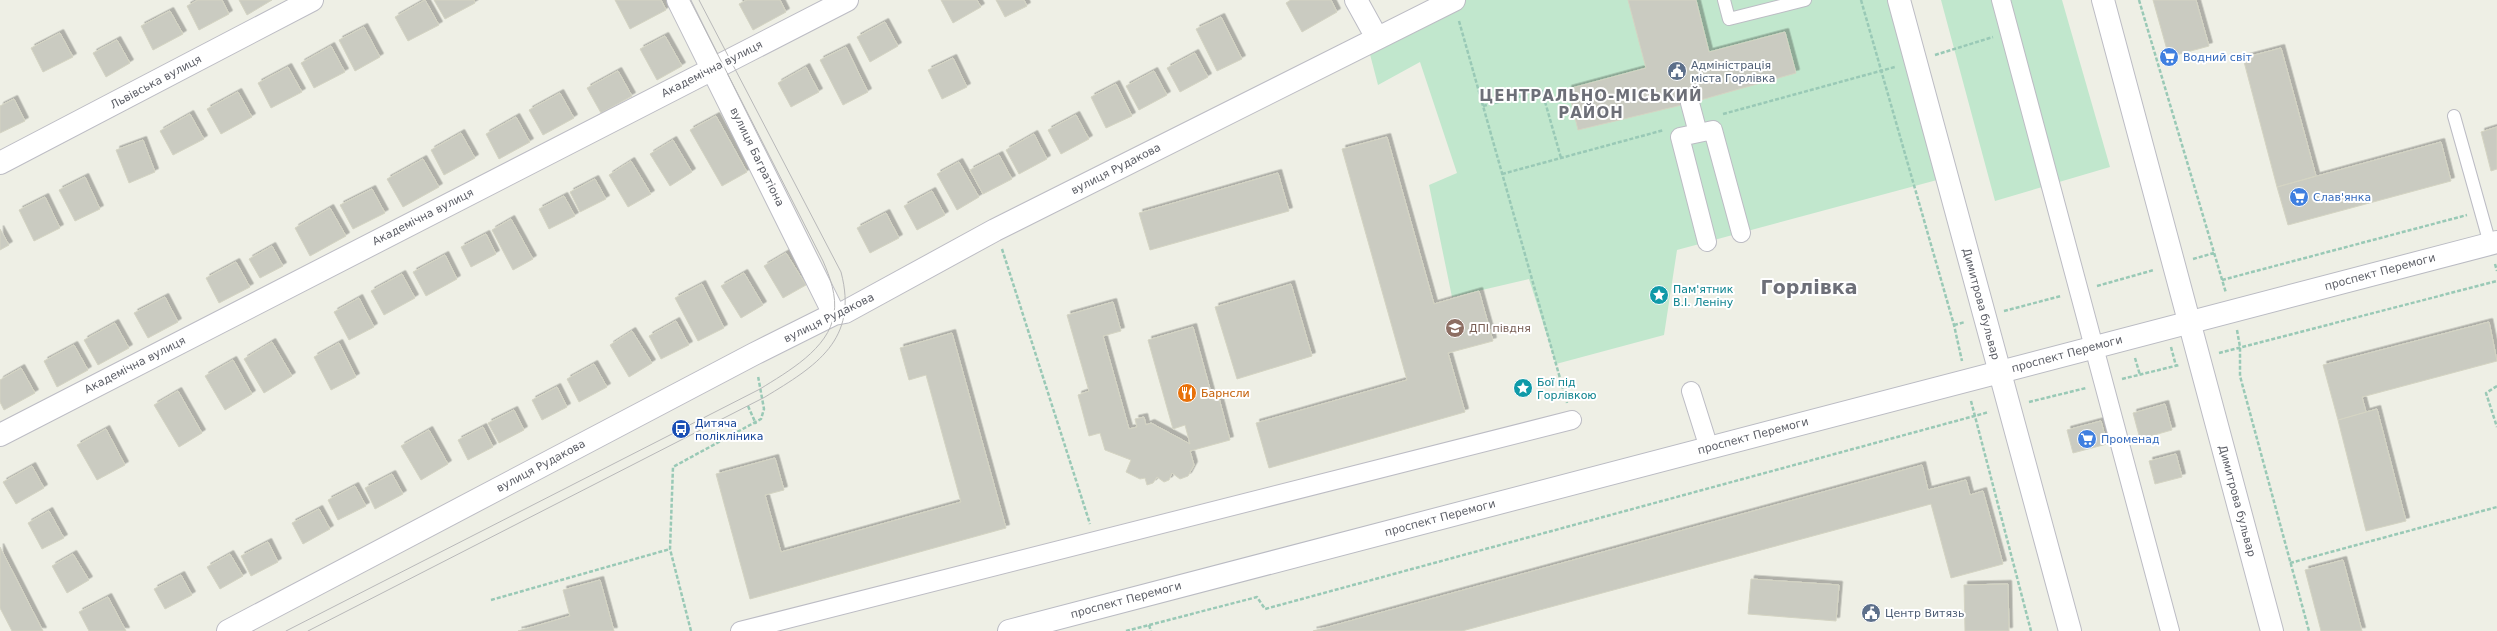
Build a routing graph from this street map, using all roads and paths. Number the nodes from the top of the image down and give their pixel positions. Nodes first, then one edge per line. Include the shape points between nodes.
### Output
1 (312, 0) edge
2 (678, 0) edge
3 (847, 0) edge
4 (1356, 0) edge
5 (1724, 0) edge
6 (1805, 0) edge
7 (1861, 0) edge
8 (1899, 0) edge
9 (2001, 0) edge
10 (2103, 0) edge
11 (2139, 0) edge
12 (1452, 1) edge
13 (2009, 32) junction
14 (1377, 38) junction
15 (1916, 61) junction
16 (713, 69) junction
17 (1881, 72) junction
18 (1690, 103) dead end
19 (1483, 106) junction
20 (2454, 116) dead end
21 (1697, 127) junction
22 (1665, 129) dead end
23 (1561, 158) junction
24 (0, 163) edge
25 (1502, 174) junction
26 (2481, 211) junction
27 (996, 230) junction
28 (1741, 233) dead end
29 (1707, 242) dead end
30 (2493, 243) edge
31 (2222, 280) junction
32 (2497, 281) edge
33 (2233, 311) junction
34 (834, 314) junction
35 (2190, 322) junction
36 (2240, 347) junction
37 (2093, 348) junction
38 (754, 354) junction
39 (2199, 359) junction
40 (2000, 372) junction
41 (1966, 381) junction
42 (2103, 384) junction
43 (2497, 386) edge
44 (1691, 390) dead end
45 (748, 406) dead end
46 (2010, 407) junction
47 (1975, 416) junction
48 (1572, 420) joint
49 (756, 424) junction
50 (2497, 427) edge
51 (0, 435) edge
52 (1709, 448) junction
53 (2497, 507) edge
54 (1096, 540) junction
55 (670, 549) junction
56 (2290, 563) junction
57 (491, 600) dead end
58 (1149, 625) junction
59 (228, 631) edge
60 (691, 631) edge
61 (740, 631) edge
62 (1010, 631) edge
63 (1126, 631) edge
64 (1151, 631) edge
65 (2031, 631) edge
66 (2070, 631) edge
67 (2170, 631) edge
68 (2272, 631) edge
69 (2309, 631) edge

1 - 24 street, Львівська вулиця
2 - 16 street, вулиця Багратіона
3 - 16 street, Академічна вулиця
4 - 14 street
5 - 6 lane via 1729,19
7 - 17 path
8 - 15 street, Димитрова бульвар
9 - 13 street
10 - 35 street, Димитрова бульвар
11 - 31 path
12 - 14 street, вулиця Рудакова
12 - 19 path
13 - 15 path
13 - 37 street
14 - 27 street, вулиця Рудакова
15 - 17 path
15 - 40 street, Димитрова бульвар
16 - 34 street, вулиця Багратіона
16 - 51 street, Академічна вулиця
17 - 21 path
17 - 41 path via 1954,325
18 - 21 street
19 - 23 path via 1542,91
19 - 25 path
20 - 26 lane
21 - 28 street via 1713,130
21 - 29 street via 1680,137
22 - 23 path
23 - 25 path
25 - 48 path
26 - 30 lane
26 - 31 path
27 - 34 street, вулиця Рудакова via 845,312
27 - 54 path
30 - 33 street, проспект Перемоги
31 - 33 path
32 - 36 path
33 - 35 street, проспект Перемоги
33 - 36 path
34 - 38 street, вулиця Рудакова
35 - 37 street, проспект Перемоги
35 - 39 street, Димитрова бульвар
36 - 39 path
36 - 56 path via 2240,376
37 - 40 street, проспект Перемоги
37 - 42 street
38 - 49 path via 764,410
38 - 59 street, вулиця Рудакова
39 - 42 path
39 - 68 street, Димитрова бульвар
40 - 41 street, проспект Перемоги
40 - 46 street, Димитрова бульвар
41 - 47 path
41 - 52 street, проспект Перемоги
42 - 46 path
42 - 67 street
43 - 50 path via 2486,392
44 - 52 street
45 - 49 path
46 - 47 path
46 - 66 street, Димитрова бульвар
47 - 58 path via 1265,610 1257,597
47 - 65 path
48 - 54 street
49 - 55 path via 672,467
52 - 62 street, проспект Перемоги
53 - 56 path
54 - 61 street
55 - 57 path
55 - 60 path
56 - 69 path
58 - 63 path
58 - 64 path

